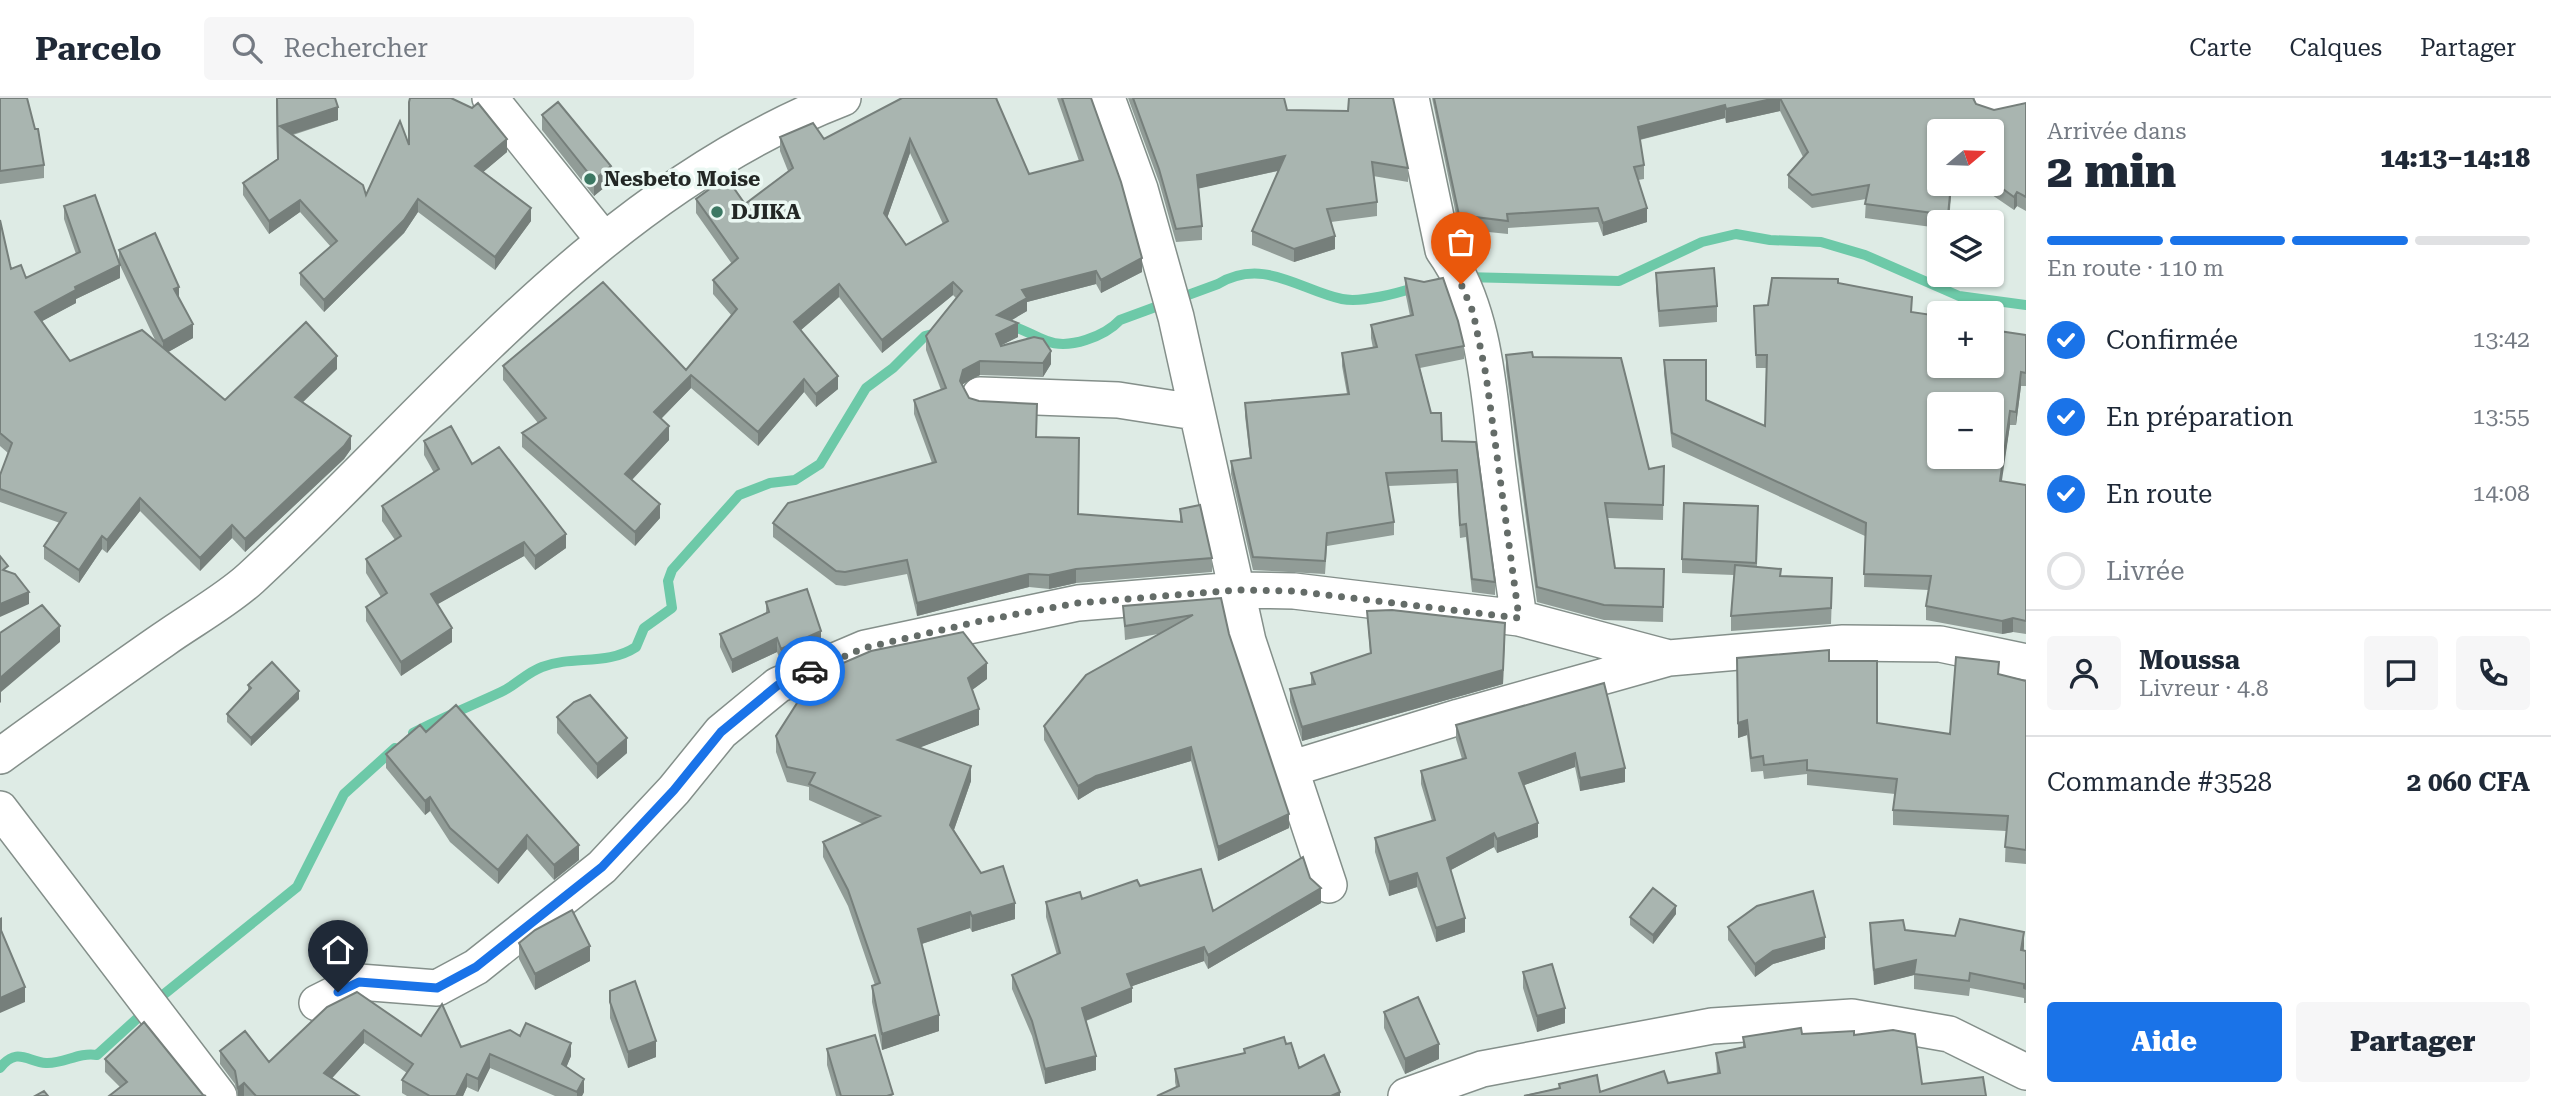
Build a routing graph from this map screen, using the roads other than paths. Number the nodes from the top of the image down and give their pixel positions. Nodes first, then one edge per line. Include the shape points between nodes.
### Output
1 (490, 98) edge
2 (843, 98) edge
3 (1107, 98) edge
4 (1411, 98) edge
5 (603, 239) junction
6 (980, 395) dead end
7 (1195, 412) junction
8 (1237, 590) junction
9 (1519, 618) junction
10 (1670, 658) junction
11 (2026, 662) edge
12 (0, 756) edge
13 (1290, 769) junction
14 (0, 810) edge
15 (1329, 885) dead end
16 (317, 1003) dead end
17 (2026, 1072) edge
18 (197, 1080) edge
19 (1485, 1083) edge
20 (1406, 1096) edge

1 - 5 street
2 - 5 street via 798,115 684,179
3 - 7 street via 1140,189 1173,304
4 - 9 street via 1443,250 1473,312
5 - 12 street via 413,415 249,580
6 - 7 street via 1118,400
7 - 8 street
8 - 9 street via 1294,591
8 - 13 street via 1248,641
8 - 16 street via 1078,603 985,620 864,648 778,685 721,732 602,867 476,967 437,988 359,982
9 - 10 street
10 - 11 street via 1885,643 1940,644
10 - 13 street
13 - 15 street
14 - 18 street via 122,965
17 - 19 street via 1949,1034 1852,1017 1712,1026
19 - 20 street

